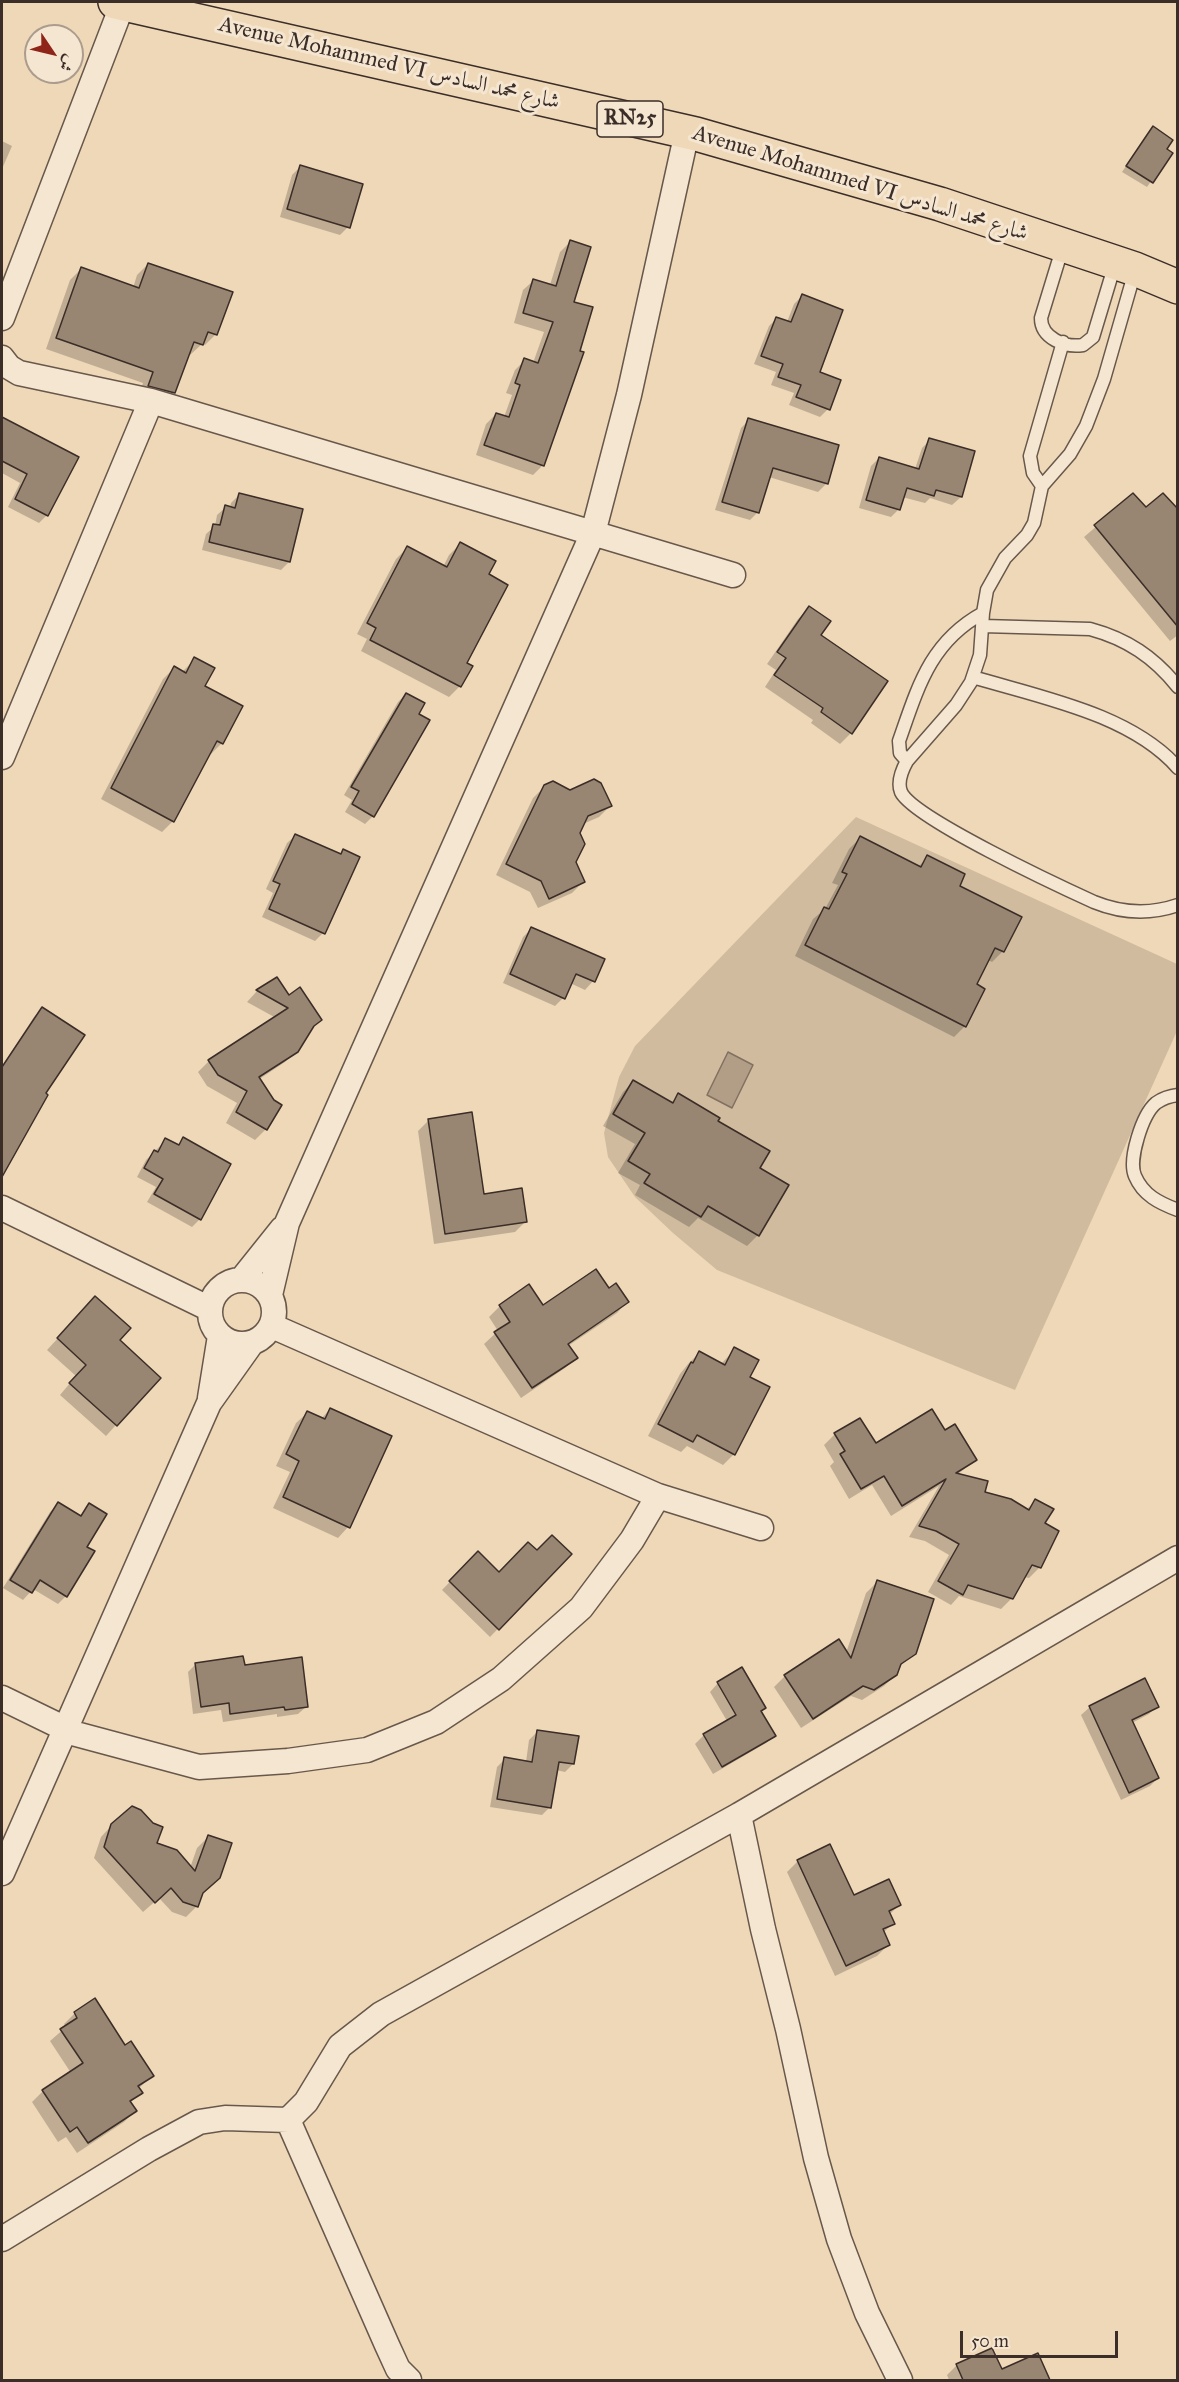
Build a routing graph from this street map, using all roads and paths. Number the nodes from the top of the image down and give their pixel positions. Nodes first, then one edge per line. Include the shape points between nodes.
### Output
1 (119, 2) edge
2 (687, 132) junction
3 (1063, 245) junction
4 (1125, 266) junction
5 (1178, 287) edge
6 (2, 318) edge
7 (1063, 342) junction
8 (2, 358) edge
9 (151, 401) junction
10 (1042, 486) junction
11 (593, 533) junction
12 (733, 575) dead end
13 (983, 619) junction
14 (973, 677) junction
15 (1178, 687) edge
16 (2, 757) edge
17 (907, 761) junction
18 (1178, 768) edge
19 (1178, 905) edge
20 (1178, 1095) edge
21 (2, 1208) edge
22 (1178, 1210) edge
23 (287, 1223) junction
24 (242, 1280) junction
25 (270, 1295) junction
26 (210, 1309) junction
27 (272, 1326) junction
28 (220, 1336) junction
29 (251, 1344) junction
30 (209, 1403) junction
31 (658, 1496) junction
32 (761, 1528) dead end
33 (1178, 1558) edge
34 (2, 1698) edge
35 (64, 1729) junction
36 (739, 1815) junction
37 (2, 1873) edge
38 (288, 2120) junction
39 (2, 2239) edge
40 (409, 2380) edge
41 (900, 2380) edge

1 - 2 main road, Avenue Mohammed VI شارع محمد السادس / RN25
1 - 6 street
2 - 3 main road, Avenue Mohammed VI شارع محمد السادس / RN25 via 940,204
2 - 11 street via 629,395
3 - 4 main road, Avenue Mohammed VI شارع محمد السادس / RN25
3 - 7 lane via 1041,318 1046,334
4 - 5 main road, Avenue Mohammed VI شارع محمد السادس / RN25
4 - 7 lane via 1093,337 1083,345
4 - 10 lane via 1099,396 1070,454
7 - 10 lane via 1030,456 1033,473
8 - 9 street via 19,373
9 - 11 street
9 - 16 street
10 - 13 lane via 1034,524 1005,558 987,590
11 - 12 street
11 - 23 street
13 - 14 lane via 980,655
13 - 15 lane via 1106,633 1139,649
13 - 17 lane via 963,624 932,659 898,741 900,753
14 - 17 lane via 956,705
14 - 18 lane via 1108,719 1138,735
17 - 19 lane via 900,782 904,796 935,821 974,842 1108,908 1139,912
20 - 22 lane via 1165,1097 1150,1109 1132,1164 1146,1193
21 - 26 street
23 - 24 street
23 - 25 street
24 - 25 street via 258,1284
24 - 26 street via 227,1283 215,1294
25 - 27 street via 275,1310
26 - 28 street via 212,1324
27 - 29 street
27 - 31 street
28 - 29 street via 234,1344
28 - 30 street
29 - 30 street
30 - 35 street
31 - 32 street
31 - 35 street via 632,1540 581,1608 510,1671 436,1722 367,1750 199,1767
33 - 36 street
34 - 35 street
35 - 37 street
36 - 38 street via 381,2014 340,2046 306,2102
36 - 41 street via 816,2158 867,2313
38 - 39 street via 225,2118 199,2122
38 - 40 street via 398,2369

